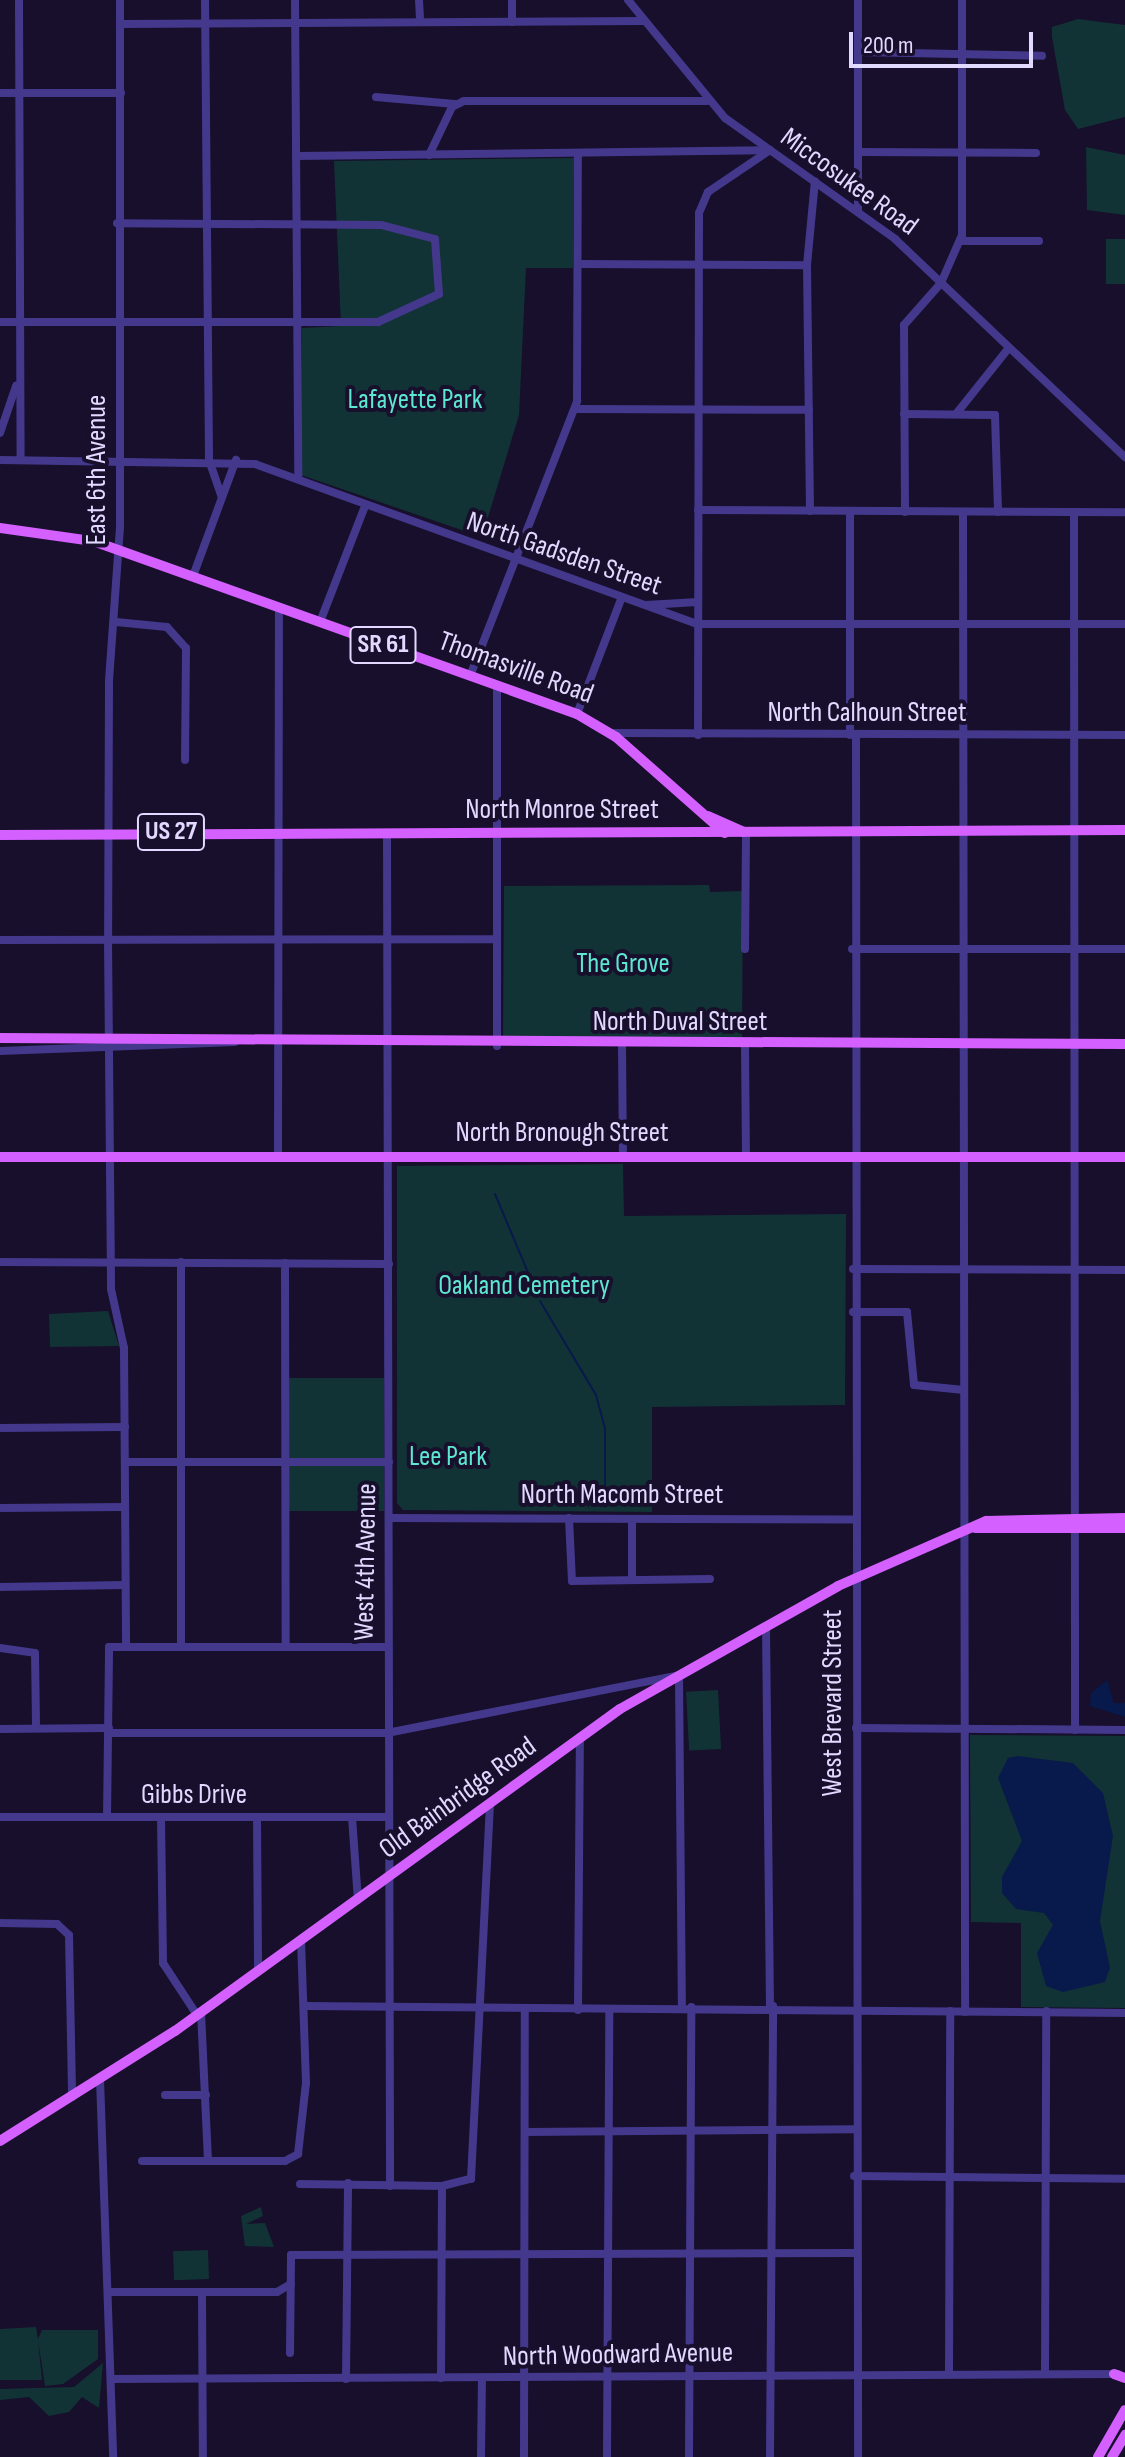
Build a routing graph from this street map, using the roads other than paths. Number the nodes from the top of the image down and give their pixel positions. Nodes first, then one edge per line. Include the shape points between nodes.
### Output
1 (19, 0) edge
2 (120, 0) edge
3 (205, 0) edge
4 (295, 0) edge
5 (419, 0) edge
6 (512, 0) edge
7 (628, 0) edge
8 (858, 0) edge
9 (962, 0) edge
10 (644, 21) junction
11 (420, 22) junction
12 (512, 22) junction
13 (295, 23) junction
14 (120, 24) junction
15 (206, 24) junction
16 (858, 52) junction
17 (962, 54) junction
18 (1042, 56) dead end
19 (0, 93) edge
20 (18, 93) junction
21 (121, 93) junction
22 (376, 97) dead end
23 (707, 101) junction
24 (455, 104) junction
25 (770, 150) junction
26 (858, 152) junction
27 (578, 153) junction
28 (962, 153) junction
29 (1036, 153) dead end
30 (429, 155) junction
31 (296, 156) junction
32 (815, 181) junction
33 (858, 210) junction
34 (117, 223) junction
35 (207, 223) junction
36 (297, 226) junction
37 (961, 241) junction
38 (1039, 241) dead end
39 (578, 264) junction
40 (699, 265) junction
41 (807, 265) junction
42 (941, 283) junction
43 (0, 322) edge
44 (19, 322) junction
45 (117, 322) junction
46 (208, 322) junction
47 (298, 322) junction
48 (1007, 350) junction
49 (18, 373) junction
50 (575, 409) junction
51 (699, 410) junction
52 (809, 410) junction
53 (904, 414) junction
54 (956, 414) junction
55 (0, 433) edge
56 (1125, 457) edge
57 (0, 460) edge
58 (21, 460) junction
59 (119, 460) junction
60 (209, 460) junction
61 (236, 460) junction
62 (298, 479) junction
63 (222, 497) junction
64 (365, 506) junction
65 (698, 510) junction
66 (810, 511) junction
67 (850, 512) junction
68 (905, 512) junction
69 (963, 512) junction
70 (998, 512) junction
71 (1074, 512) junction
72 (1125, 512) edge
73 (0, 521) edge
74 (22, 527) junction
75 (0, 528) edge
76 (119, 550) junction
77 (514, 561) junction
78 (193, 576) junction
79 (622, 597) junction
80 (698, 602) junction
81 (645, 605) junction
82 (279, 608) junction
83 (116, 622) junction
84 (320, 622) junction
85 (698, 624) junction
86 (850, 624) junction
87 (963, 624) junction
88 (1075, 624) junction
89 (1125, 624) edge
90 (470, 676) junction
91 (497, 686) junction
92 (577, 714) junction
93 (610, 733) junction
94 (698, 735) junction
95 (853, 735) junction
96 (963, 735) junction
97 (1075, 735) junction
98 (1125, 735) edge
99 (637, 736) junction
100 (630, 749) junction
101 (185, 760) dead end
102 (696, 812) junction
103 (1076, 830) junction
104 (1125, 830) edge
105 (109, 831) junction
106 (853, 831) junction
107 (963, 831) junction
108 (725, 833) junction
109 (746, 833) junction
110 (278, 834) junction
111 (693, 834) junction
112 (0, 835) edge
113 (387, 835) junction
114 (497, 835) junction
115 (108, 939) junction
116 (278, 939) junction
117 (388, 939) junction
118 (497, 939) junction
119 (0, 940) edge
120 (745, 949) dead end
121 (852, 949) junction
122 (963, 949) junction
123 (1076, 949) junction
124 (1125, 949) edge
125 (109, 1036) junction
126 (0, 1038) edge
127 (235, 1042) junction
128 (278, 1044) junction
129 (963, 1044) junction
130 (1075, 1044) junction
131 (1125, 1044) edge
132 (388, 1045) junction
133 (497, 1046) junction
134 (622, 1046) junction
135 (745, 1046) junction
136 (853, 1046) junction
137 (109, 1050) junction
138 (0, 1051) edge
139 (110, 1155) junction
140 (278, 1156) junction
141 (623, 1156) junction
142 (963, 1156) junction
143 (0, 1157) edge
144 (388, 1157) junction
145 (746, 1157) junction
146 (852, 1157) junction
147 (1075, 1157) junction
148 (1125, 1157) edge
149 (110, 1261) junction
150 (0, 1262) edge
151 (181, 1262) junction
152 (285, 1263) junction
153 (389, 1264) junction
154 (853, 1269) junction
155 (963, 1269) junction
156 (1075, 1270) junction
157 (1125, 1270) edge
158 (853, 1312) junction
159 (964, 1390) junction
160 (125, 1427) junction
161 (0, 1428) edge
162 (125, 1462) junction
163 (181, 1462) junction
164 (285, 1462) junction
165 (389, 1462) junction
166 (125, 1507) junction
167 (0, 1508) edge
168 (389, 1518) junction
169 (569, 1518) junction
170 (1125, 1518) edge
171 (632, 1519) junction
172 (854, 1520) junction
173 (1074, 1523) junction
174 (964, 1528) junction
175 (1125, 1528) edge
176 (854, 1578) junction
177 (710, 1579) dead end
178 (632, 1580) junction
179 (125, 1585) junction
180 (0, 1587) edge
181 (766, 1626) junction
182 (126, 1647) junction
183 (181, 1647) junction
184 (286, 1647) junction
185 (387, 1647) junction
186 (0, 1648) edge
187 (679, 1675) junction
188 (36, 1728) junction
189 (856, 1728) junction
190 (0, 1729) edge
191 (964, 1729) junction
192 (109, 1730) junction
193 (1075, 1730) junction
194 (1125, 1730) edge
195 (387, 1733) junction
196 (580, 1738) junction
197 (490, 1805) junction
198 (0, 1817) edge
199 (107, 1817) junction
200 (161, 1817) junction
201 (257, 1817) junction
202 (352, 1817) junction
203 (387, 1817) junction
204 (388, 1879) junction
205 (358, 1900) junction
206 (0, 1923) edge
207 (301, 1941) junction
208 (258, 1971) junction
209 (305, 2006) junction
210 (772, 2006) junction
211 (686, 2007) junction
212 (388, 2008) junction
213 (477, 2008) junction
214 (855, 2008) junction
215 (609, 2009) junction
216 (525, 2010) junction
217 (578, 2010) junction
218 (950, 2011) junction
219 (1046, 2011) junction
220 (965, 2012) junction
221 (199, 2013) junction
222 (1125, 2013) edge
223 (100, 2079) junction
224 (76, 2095) junction
225 (165, 2095) dead end
226 (206, 2095) junction
227 (101, 2103) junction
228 (773, 2129) junction
229 (854, 2129) junction
230 (691, 2130) junction
231 (608, 2131) junction
232 (525, 2132) junction
233 (0, 2141) edge
234 (142, 2161) dead end
235 (208, 2161) junction
236 (854, 2176) junction
237 (950, 2177) junction
238 (1046, 2178) junction
239 (1125, 2179) edge
240 (348, 2183) junction
241 (300, 2184) dead end
242 (390, 2186) junction
243 (442, 2186) junction
244 (772, 2253) junction
245 (854, 2253) junction
246 (608, 2254) junction
247 (690, 2254) junction
248 (346, 2255) junction
249 (442, 2255) junction
250 (524, 2255) junction
251 (291, 2284) junction
252 (108, 2292) junction
253 (202, 2292) junction
254 (290, 2353) dead end
255 (854, 2374) junction
256 (949, 2374) junction
257 (1045, 2374) junction
258 (772, 2375) junction
259 (1121, 2375) edge
260 (608, 2377) junction
261 (690, 2377) junction
262 (441, 2378) junction
263 (482, 2378) junction
264 (524, 2378) junction
265 (111, 2379) junction
266 (203, 2379) junction
267 (346, 2379) junction
268 (1125, 2410) edge
269 (1125, 2435) edge
270 (113, 2457) edge
271 (203, 2457) edge
272 (481, 2457) edge
273 (524, 2457) edge
274 (607, 2457) edge
275 (689, 2457) edge
276 (770, 2457) edge
277 (858, 2457) edge
278 (1098, 2457) edge
279 (1112, 2457) edge

1 - 20 street
2 - 14 street, East 6th Avenue
3 - 15 street
4 - 13 street
5 - 11 street
6 - 12 street
7 - 10 street, Miccosukee Road
8 - 16 street
9 - 17 street
10 - 12 street
10 - 23 street, Miccosukee Road
11 - 12 street
11 - 13 street
13 - 15 street
13 - 31 street
14 - 15 street
14 - 21 street, East 6th Avenue
15 - 35 street
16 - 17 street
16 - 26 street
17 - 18 street
17 - 28 street
19 - 20 street
20 - 21 street
20 - 44 street
21 - 34 street, East 6th Avenue
22 - 24 street
23 - 24 street
23 - 25 street, Miccosukee Road
24 - 30 street
25 - 27 street
25 - 32 street, Miccosukee Road
25 - 40 street via 702,200
26 - 28 street
26 - 33 street
27 - 30 street
27 - 39 street
28 - 29 street
28 - 37 street
30 - 31 street
31 - 36 street
32 - 33 street, Miccosukee Road
32 - 41 street
33 - 42 street, Miccosukee Road
34 - 35 street
34 - 45 street, East 6th Avenue
35 - 36 street
35 - 46 street
36 - 47 street
36 - 47 street via 381,225 426,236 439,245 439,294 430,304 378,322
37 - 38 street
37 - 42 street
39 - 40 street
39 - 50 street
40 - 41 street
40 - 51 street
41 - 52 street
42 - 48 street, Miccosukee Road
42 - 53 street via 904,325
43 - 44 street
44 - 45 street
44 - 49 street
45 - 46 street
45 - 59 street, East 6th Avenue
46 - 47 street
46 - 60 street
47 - 62 street
48 - 54 street
48 - 56 street, Miccosukee Road
49 - 55 street
49 - 58 street
50 - 51 street
50 - 77 street
51 - 52 street
51 - 65 street
52 - 66 street
53 - 54 street
53 - 68 street
54 - 70 street via 995,415
57 - 58 street, North Gadsden Street
58 - 59 street, North Gadsden Street
59 - 60 street, North Gadsden Street
59 - 76 street, East 6th Avenue
60 - 61 street, North Gadsden Street
60 - 63 street
61 - 62 street, North Gadsden Street
61 - 63 street
62 - 64 street, North Gadsden Street
63 - 78 street
64 - 77 street, North Gadsden Street
64 - 84 street
65 - 66 street
65 - 80 street
66 - 67 street
67 - 68 street
67 - 86 street, West Brevard Street
68 - 69 street
69 - 70 street
69 - 87 street
70 - 71 street
71 - 72 street
71 - 88 street
73 - 74 main road, Thomasville Road / SR 61
74 - 75 main road, Thomasville Road / SR 61
74 - 76 main road, Thomasville Road / SR 61
76 - 78 main road, Thomasville Road / SR 61
76 - 83 street, East 6th Avenue
77 - 79 street, North Gadsden Street
77 - 90 street
78 - 82 main road, Thomasville Road / SR 61
79 - 81 street, North Gadsden Street
79 - 92 street
80 - 81 street
80 - 85 street
81 - 85 street, North Gadsden Street
82 - 84 main road, Thomasville Road / SR 61
82 - 110 street
83 - 101 street via 167,627 186,648
83 - 105 street, East 6th Avenue
84 - 90 main road, Thomasville Road / SR 61
85 - 86 street, North Gadsden Street
85 - 94 street
86 - 87 street, North Gadsden Street
86 - 95 street, West Brevard Street
87 - 88 street, North Gadsden Street
87 - 96 street
88 - 89 street, North Gadsden Street
88 - 97 street
90 - 91 main road, Thomasville Road / SR 61
91 - 92 main road, Thomasville Road / SR 61
91 - 114 street
92 - 93 main road, Thomasville Road / SR 61
93 - 99 street, North Calhoun Street
93 - 100 main road, Thomasville Road / SR 61
94 - 95 street, North Calhoun Street
94 - 99 street, North Calhoun Street
95 - 96 street, North Calhoun Street
95 - 106 street, West Brevard Street
96 - 97 street, North Calhoun Street
96 - 107 street
97 - 98 street, North Calhoun Street
97 - 103 street
99 - 100 street
100 - 102 main road, Thomasville Road / SR 61
102 - 108 main road, Thomasville Road / SR 61
102 - 109 main road, Thomasville Road / SR 61
102 - 111 main road
103 - 104 main road, North Monroe Street / US 27
103 - 107 main road, North Monroe Street / US 27
103 - 123 street
105 - 110 main road, North Monroe Street / US 27
105 - 112 main road, North Monroe Street / US 27
105 - 115 street, East 6th Avenue
106 - 107 main road, North Monroe Street / US 27
106 - 109 main road, North Monroe Street / US 27
106 - 121 street, West Brevard Street
107 - 122 street
108 - 109 main road, North Monroe Street / US 27
108 - 111 main road, North Monroe Street / US 27
109 - 120 street
110 - 113 main road, North Monroe Street / US 27
110 - 116 street
111 - 114 main road, North Monroe Street / US 27
113 - 114 main road, North Monroe Street / US 27
113 - 117 street, West 4th Avenue
114 - 118 street
115 - 116 street
115 - 119 street
115 - 125 street, East 6th Avenue
116 - 117 street
116 - 128 street
117 - 118 street
117 - 132 street, West 4th Avenue
118 - 133 street
121 - 122 street
121 - 136 street, West Brevard Street
122 - 123 street
122 - 129 street
123 - 124 street
123 - 130 street
125 - 126 main road, North Duval Street
125 - 127 main road, North Duval Street
125 - 137 street, East 6th Avenue
127 - 128 main road, North Duval Street
127 - 137 street, North Duval Street
128 - 132 main road, North Duval Street
128 - 140 street
129 - 130 main road, North Duval Street
129 - 136 main road, North Duval Street
129 - 142 street
130 - 131 main road, North Duval Street
130 - 147 street
132 - 133 main road, North Duval Street
132 - 144 street, West 4th Avenue
133 - 134 main road, North Duval Street
134 - 135 main road, North Duval Street
134 - 141 street
135 - 136 main road, North Duval Street
135 - 145 street
136 - 146 street, West Brevard Street
137 - 138 street, North Duval Street
137 - 139 street, East 6th Avenue
139 - 140 main road, North Bronough Street
139 - 143 main road, North Bronough Street
139 - 149 street, East 6th Avenue
140 - 144 main road, North Bronough Street
141 - 144 main road, North Bronough Street
141 - 145 main road, North Bronough Street
142 - 146 main road, North Bronough Street
142 - 147 main road, North Bronough Street
142 - 155 street
144 - 153 street, West 4th Avenue
145 - 146 main road, North Bronough Street
146 - 154 street, West Brevard Street
147 - 148 main road, North Bronough Street
147 - 156 street
149 - 150 street
149 - 151 street
149 - 160 street, East 6th Avenue via 124,1348
151 - 152 street
151 - 163 street
152 - 153 street
152 - 164 street
153 - 165 street, West 4th Avenue
154 - 155 street
154 - 158 street, West Brevard Street
155 - 156 street
155 - 159 street
156 - 157 street
156 - 173 street
158 - 159 street via 907,1312 914,1385
158 - 172 street, West Brevard Street
159 - 174 street
160 - 161 street
160 - 162 street, East 6th Avenue
162 - 163 street
162 - 166 street, East 6th Avenue
163 - 164 street
163 - 183 street
164 - 165 street
164 - 184 street
165 - 168 street, West 4th Avenue
166 - 167 street
166 - 179 street, East 6th Avenue
168 - 169 street, North Macomb Street
168 - 185 street, West 4th Avenue
169 - 171 street, North Macomb Street
169 - 178 street via 571,1579
170 - 173 main road
171 - 172 street, North Macomb Street
171 - 178 street
172 - 176 street, West Brevard Street
173 - 174 main road via 999,1519
173 - 175 main road
173 - 193 street
174 - 176 main road, Old Bainbridge Road
174 - 191 street
176 - 181 main road, Old Bainbridge Road
176 - 189 street, West Brevard Street
177 - 178 street
179 - 180 street
179 - 182 street, East 6th Avenue
181 - 187 main road, Old Bainbridge Road
181 - 210 street
182 - 183 street
182 - 192 street via 109,1647
183 - 184 street
184 - 185 street
185 - 195 street, West 4th Avenue
186 - 188 street via 30,1648
187 - 195 street
187 - 196 main road, Old Bainbridge Road
187 - 211 street
188 - 190 street
188 - 192 street
189 - 191 street
189 - 214 street, West Brevard Street
191 - 193 street
191 - 220 street
192 - 195 street
192 - 199 street
193 - 194 street
195 - 203 street, West 4th Avenue
196 - 197 main road, Old Bainbridge Road
196 - 217 street
197 - 204 main road, Old Bainbridge Road
197 - 213 street
198 - 199 street, Gibbs Drive
199 - 200 street, Gibbs Drive
200 - 201 street, Gibbs Drive
200 - 221 street via 163,1963
201 - 202 street, Gibbs Drive
201 - 208 street
202 - 203 street, Gibbs Drive
202 - 205 street
203 - 204 street, West 4th Avenue
204 - 205 main road, Old Bainbridge Road
204 - 212 street, West 4th Avenue
205 - 207 main road, Old Bainbridge Road
206 - 224 street via 66,1929
207 - 208 main road, Old Bainbridge Road
207 - 209 street
208 - 221 main road, Old Bainbridge Road
209 - 212 street
209 - 235 street via 298,2154 285,2161
210 - 211 street
210 - 214 street
210 - 228 street
211 - 215 street
211 - 230 street
212 - 213 street
212 - 242 street, West 4th Avenue
213 - 216 street
213 - 243 street via 469,2183
214 - 218 street
214 - 229 street, West Brevard Street
215 - 217 street
215 - 231 street
216 - 217 street
216 - 232 street
218 - 220 street
218 - 237 street
219 - 220 street
219 - 222 street
219 - 238 street
221 - 223 main road, Old Bainbridge Road
221 - 226 street
223 - 224 main road, Old Bainbridge Road
223 - 227 street
224 - 227 street
224 - 233 main road, Old Bainbridge Road
225 - 226 street
226 - 235 street
227 - 252 street
228 - 229 street
228 - 230 street
228 - 244 street
229 - 236 street, West Brevard Street
230 - 231 street
230 - 247 street
231 - 232 street
231 - 246 street
232 - 250 street
234 - 235 street
236 - 237 street
236 - 245 street, West Brevard Street
237 - 238 street
237 - 256 street
238 - 239 street
238 - 257 street
240 - 241 street
240 - 242 street
240 - 248 street
242 - 243 street
243 - 249 street
244 - 245 street
244 - 247 street
244 - 258 street
245 - 255 street, West Brevard Street
246 - 247 street
246 - 250 street
246 - 260 street
247 - 261 street
248 - 249 street
248 - 251 street via 291,2255
248 - 267 street
249 - 250 street
249 - 262 street
250 - 264 street
251 - 253 street via 277,2292
251 - 254 street
252 - 253 street
252 - 265 street
253 - 266 street
255 - 256 street, North Woodward Avenue
255 - 258 street, North Woodward Avenue
255 - 277 street, West Brevard Street
256 - 257 street, North Woodward Avenue
257 - 259 street, North Woodward Avenue
258 - 261 street, North Woodward Avenue
258 - 276 street
260 - 261 street, North Woodward Avenue
260 - 264 street, North Woodward Avenue
260 - 274 street
261 - 275 street
262 - 263 street, North Woodward Avenue
262 - 267 street, North Woodward Avenue
263 - 264 street, North Woodward Avenue
263 - 272 street
264 - 273 street
265 - 266 street, North Woodward Avenue
265 - 270 street
266 - 267 street, North Woodward Avenue
266 - 271 street
268 - 278 main road
269 - 279 main road

